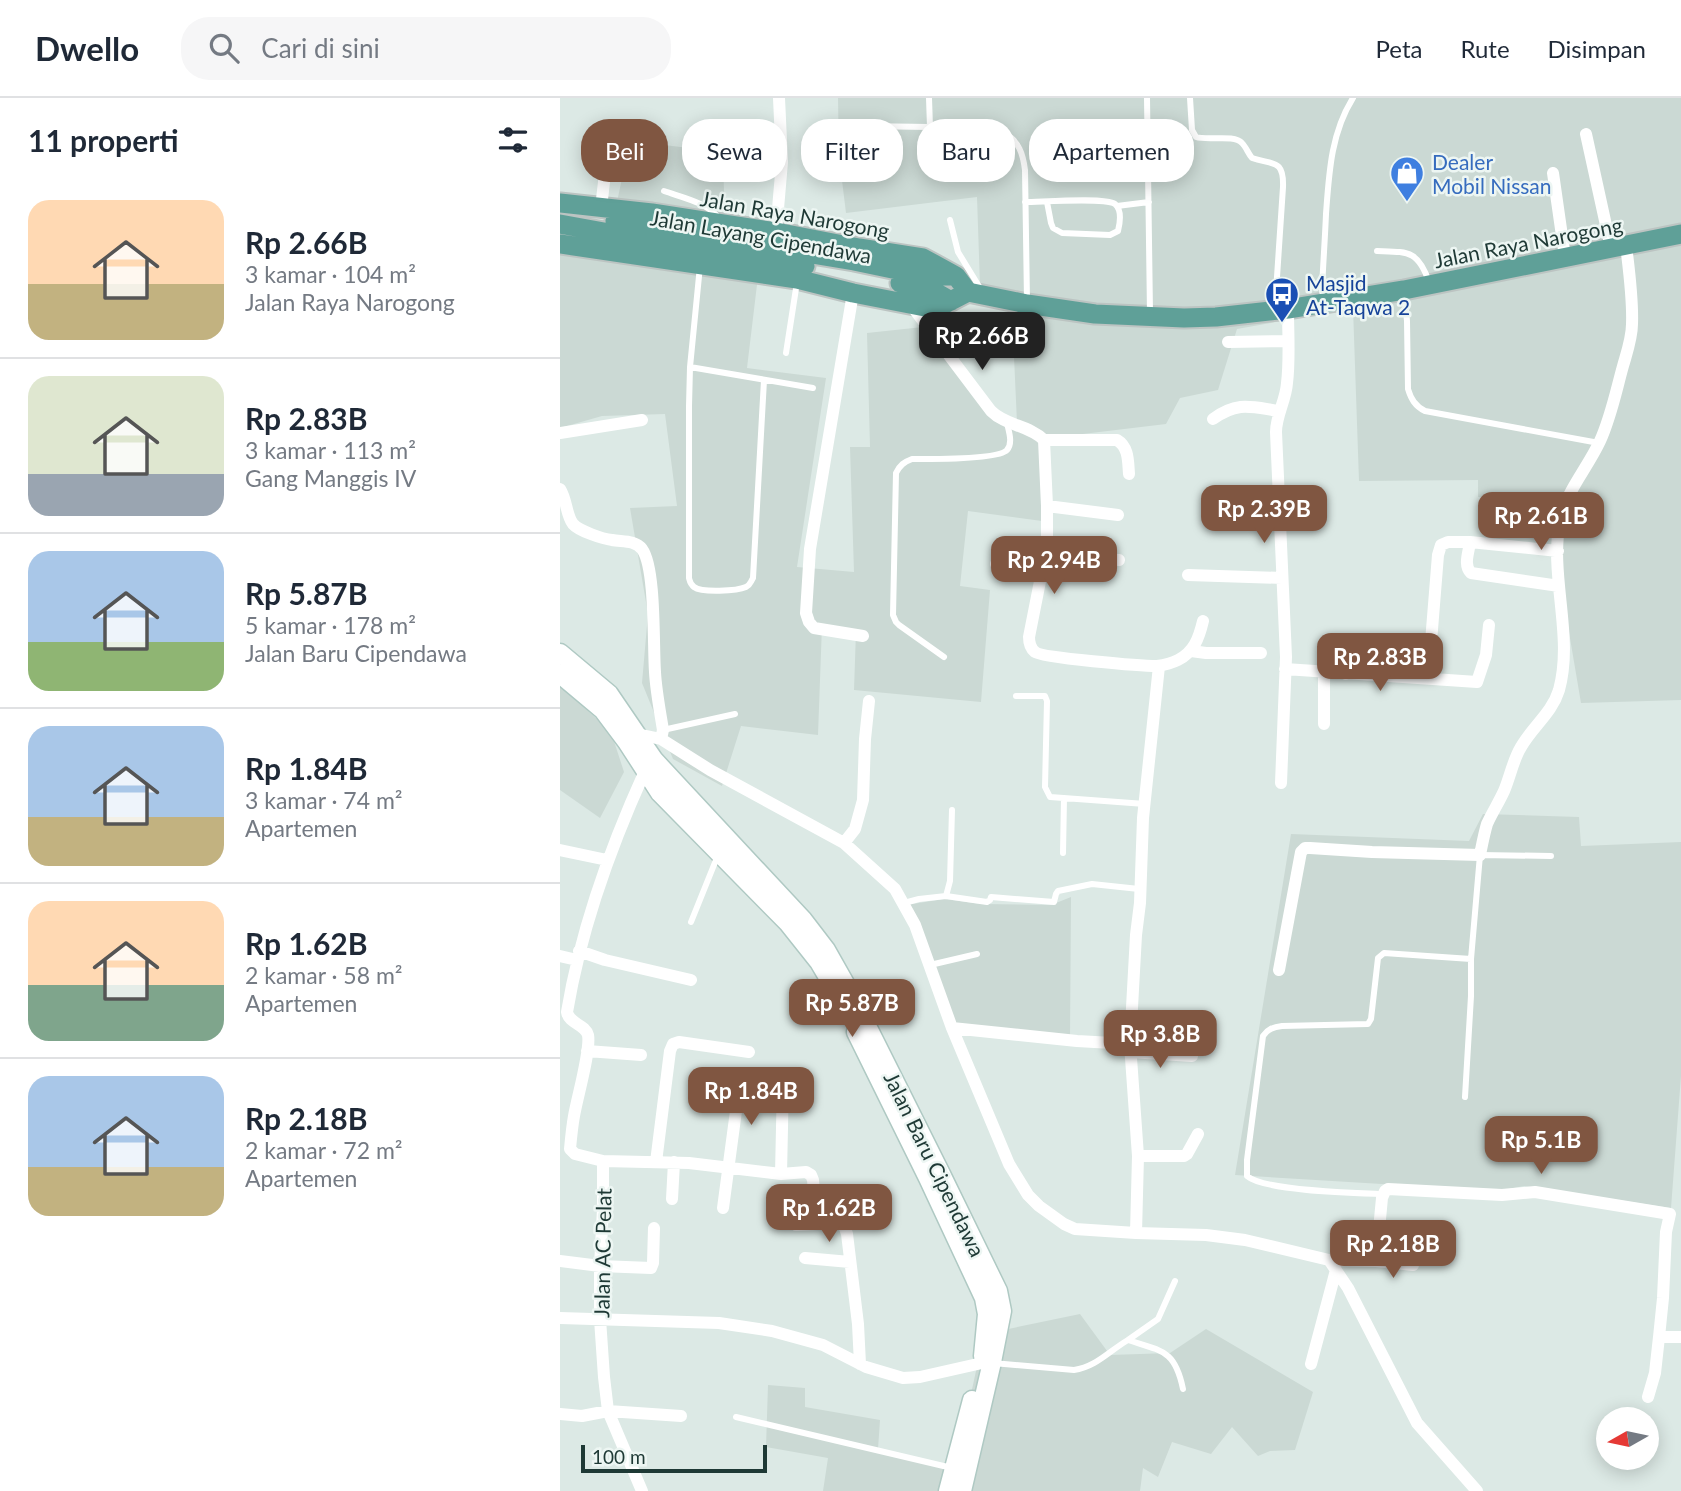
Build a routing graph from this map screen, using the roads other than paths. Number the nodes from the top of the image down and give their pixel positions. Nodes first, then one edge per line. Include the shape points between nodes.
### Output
1 (779, 98) edge
2 (929, 98) edge
3 (1147, 98) edge
4 (1190, 98) edge
5 (1353, 98) edge
6 (930, 119) edge
7 (1586, 134) dead end
8 (1015, 142) edge
9 (1553, 173) dead end
10 (604, 182) edge
11 (664, 191) dead end
12 (1026, 202) junction
13 (1047, 202) junction
14 (1149, 202) junction
15 (560, 203) edge
16 (1117, 206) junction
17 (601, 208) junction
18 (560, 213) edge
19 (950, 220) dead end
20 (560, 224) edge
21 (723, 224) junction
22 (776, 232) junction
23 (1681, 234) edge
24 (560, 244) edge
25 (1619, 247) junction
26 (703, 250) junction
27 (1377, 251) dead end
28 (1566, 257) junction
29 (797, 279) junction
30 (1430, 285) junction
31 (1404, 290) junction
32 (965, 291) junction
33 (853, 293) junction
34 (1324, 303) junction
35 (1027, 304) junction
36 (911, 305) junction
37 (1281, 310) junction
38 (1150, 317) junction
39 (1288, 341) junction
40 (1228, 342) dead end
41 (786, 353) dead end
42 (691, 367) junction
43 (764, 380) junction
44 (813, 388) dead end
45 (1279, 411) junction
46 (1213, 419) dead end
47 (642, 420) dead end
48 (1006, 421) junction
49 (560, 433) edge
50 (1044, 440) junction
51 (1599, 443) junction
52 (1129, 474) dead end
53 (560, 489) edge
54 (1047, 506) junction
55 (1230, 512) dead end
56 (1118, 515) dead end
57 (1279, 519) junction
58 (1470, 542) junction
59 (1046, 551) junction
60 (1558, 551) junction
61 (1119, 560) dead end
62 (996, 565) dead end
63 (1188, 575) dead end
64 (1282, 578) junction
65 (1559, 586) junction
66 (1203, 621) dead end
67 (1489, 625) dead end
68 (863, 635) dead end
69 (1352, 642) dead end
70 (1191, 651) junction
71 (560, 653) edge
72 (1261, 653) dead end
73 (944, 657) dead end
74 (1159, 666) junction
75 (1285, 669) junction
76 (1324, 672) junction
77 (560, 674) edge
78 (1346, 674) junction
79 (1428, 679) junction
80 (1016, 696) dead end
81 (869, 701) dead end
82 (735, 714) dead end
83 (1324, 724) dead end
84 (662, 735) junction
85 (632, 738) junction
86 (645, 771) junction
87 (1281, 783) dead end
88 (1064, 798) junction
89 (1144, 804) junction
90 (952, 810) dead end
91 (844, 843) junction
92 (560, 850) edge
93 (1063, 853) dead end
94 (718, 854) junction
95 (1480, 855) junction
96 (1551, 856) dead end
97 (607, 860) junction
98 (1139, 889) junction
99 (946, 896) junction
100 (904, 903) junction
101 (691, 922) dead end
102 (977, 954) dead end
103 (578, 955) junction
104 (560, 956) edge
105 (1471, 959) junction
106 (928, 965) junction
107 (1279, 970) dead end
108 (691, 980) dead end
109 (846, 999) junction
110 (952, 1028) junction
111 (1130, 1048) junction
112 (587, 1051) junction
113 (749, 1052) dead end
114 (641, 1055) dead end
115 (1192, 1056) dead end
116 (740, 1081) dead end
117 (783, 1081) dead end
118 (1465, 1097) dead end
119 (560, 1115) edge
120 (573, 1119) junction
121 (1198, 1134) dead end
122 (1139, 1156) junction
123 (603, 1161) junction
124 (656, 1162) junction
125 (674, 1162) junction
126 (729, 1168) junction
127 (781, 1174) junction
128 (1382, 1194) junction
129 (672, 1199) dead end
130 (723, 1208) dead end
131 (1676, 1215) edge
132 (817, 1224) junction
133 (796, 1225) dead end
134 (654, 1228) dead end
135 (1136, 1233) junction
136 (805, 1258) dead end
137 (560, 1261) edge
138 (850, 1262) junction
139 (1376, 1262) junction
140 (1333, 1265) junction
141 (1413, 1265) dead end
142 (600, 1266) junction
143 (1175, 1281) dead end
144 (560, 1318) edge
145 (600, 1319) junction
146 (1659, 1338) junction
147 (1681, 1338) edge
148 (1128, 1340) junction
149 (987, 1363) junction
150 (859, 1364) junction
151 (1311, 1364) dead end
152 (1183, 1389) dead end
153 (1648, 1397) dead end
154 (608, 1411) junction
155 (560, 1414) edge
156 (681, 1416) dead end
157 (736, 1417) dead end
158 (960, 1471) junction
159 (642, 1491) edge
160 (948, 1491) edge
161 (962, 1491) edge
162 (1477, 1491) edge

1 - 22 street via 782,162
2 - 6 lane
3 - 14 lane
4 - 37 lane via 1196,137 1236,138 1252,158 1282,169
5 - 34 lane via 1338,128 1331,158
7 - 25 street
8 - 12 lane via 1024,160
9 - 28 street
10 - 17 street
11 - 21 lane via 705,205
12 - 13 lane
12 - 35 lane
13 - 16 lane via 1100,201
13 - 16 lane via 1054,228 1068,234 1115,234 1120,227
14 - 16 lane
14 - 38 lane
15 - 17 main road, Jalan Raya Narogong
17 - 21 main road, Jalan Raya Narogong
18 - 26 main road, Jalan Layang Cipendawa
19 - 32 lane
20 - 26 main road, Jalan Layang Cipendawa
21 - 22 main road, Jalan Raya Narogong
22 - 32 main road, Jalan Raya Narogong via 923,258
23 - 25 main road, Jalan Raya Narogong
24 - 26 main road, Jalan Raya Narogong
25 - 28 main road, Jalan Raya Narogong
25 - 51 street via 1631,295 1632,327 1618,390
26 - 29 main road, Jalan Raya Narogong
26 - 32 main road, Jalan Layang Cipendawa via 854,261 921,275
26 - 42 lane
27 - 30 lane via 1411,254
28 - 30 main road, Jalan Raya Narogong
29 - 33 main road, Jalan Raya Narogong
29 - 41 lane
30 - 31 main road, Jalan Raya Narogong
31 - 34 main road, Jalan Raya Narogong
31 - 51 lane via 1409,389 1419,408
32 - 35 main road, Jalan Raya Narogong
32 - 36 main road, Jalan Raya Narogong via 935,309
33 - 36 main road, Jalan Raya Narogong
33 - 68 street via 810,549 806,613 814,628
34 - 37 main road, Jalan Raya Narogong
35 - 38 main road, Jalan Raya Narogong
36 - 48 street via 987,406
37 - 38 main road, Jalan Raya Narogong
37 - 39 street
39 - 40 street
39 - 45 street via 1287,385
42 - 43 lane
42 - 43 lane via 689,578 698,589 738,589 753,578
43 - 44 lane
45 - 46 street via 1240,407
45 - 57 street
47 - 49 street
48 - 50 street
48 - 73 lane via 1010,444 1002,453 912,459 896,473 893,615 895,622
50 - 52 street via 1117,440 1126,451
50 - 54 street
51 - 60 street via 1564,505
53 - 84 street via 578,528 636,544 645,554
54 - 56 street
54 - 59 street
55 - 57 street via 1254,519
57 - 64 street
58 - 60 street
58 - 65 street via 1466,565 1471,573
58 - 79 street via 1441,545
59 - 61 street
59 - 62 street via 1014,545
59 - 74 street via 1029,637 1034,651
60 - 65 street
63 - 64 street
64 - 75 street
65 - 95 street via 1564,654 1559,689 1551,708 1519,749 1487,825
66 - 70 street
67 - 79 street via 1477,682
69 - 78 street
70 - 72 street
70 - 74 street
71 - 85 main road, Jalan Baru Cipendawa via 609,694
74 - 89 street
75 - 76 street
75 - 87 street
76 - 78 street
76 - 83 street
77 - 85 main road, Jalan Baru Cipendawa
78 - 79 street
80 - 88 lane via 1045,696 1045,787 1050,797
81 - 91 street via 863,800 855,829
82 - 84 lane
84 - 85 street
84 - 91 street via 710,770
85 - 86 main road, Jalan Baru Cipendawa
85 - 109 main road, Jalan Baru Cipendawa via 803,920 826,950
86 - 94 main road, Jalan Baru Cipendawa
86 - 97 street
88 - 89 lane
88 - 93 lane
89 - 98 street
90 - 99 lane
91 - 100 street via 887,881
92 - 97 street
94 - 101 lane
94 - 109 main road, Jalan Baru Cipendawa via 788,923
95 - 96 lane
95 - 105 lane
95 - 107 street via 1305,848 1298,861
97 - 103 street
98 - 99 lane via 1092,884 1058,891 1054,902 991,897 986,902
98 - 111 street
99 - 100 lane
100 - 106 street
102 - 106 lane
103 - 104 street
103 - 108 street
103 - 112 street via 567,1016 586,1031
105 - 118 lane
105 - 128 lane via 1384,953 1378,958 1368,1024 1282,1026 1266,1031 1247,1176 1281,1186
106 - 110 street
109 - 149 main road, Jalan Baru Cipendawa via 934,1175 984,1298
110 - 111 street
110 - 135 street via 1009,1164 1028,1195 1075,1228
111 - 115 street
111 - 122 street
112 - 114 street
112 - 120 street, Jalan AC Pelat
113 - 124 street via 673,1044
116 - 126 street
117 - 127 street
119 - 120 street
120 - 123 street, Jalan AC Pelat via 571,1152
121 - 122 street via 1181,1158
122 - 135 street
123 - 124 street
123 - 142 street, Jalan AC Pelat
124 - 125 street
125 - 126 street
125 - 129 street
126 - 127 street
126 - 130 street
127 - 132 street via 811,1175
128 - 131 street via 1394,1189 1502,1195 1535,1192
128 - 139 street
131 - 146 street via 1666,1232
132 - 133 street
132 - 138 street via 841,1223
134 - 142 street via 651,1268
135 - 140 street via 1245,1240
136 - 138 street
137 - 142 street
138 - 150 street
139 - 140 street
139 - 141 street
140 - 151 street
140 - 162 street via 1417,1423
142 - 145 street, Jalan AC Pelat
143 - 148 lane via 1158,1319
144 - 145 street
145 - 150 street via 719,1322 823,1345
145 - 154 street, Jalan AC Pelat
146 - 147 street
146 - 153 street
148 - 149 lane via 1085,1369
148 - 152 lane via 1168,1356 1180,1373
149 - 150 street via 904,1378
149 - 158 main road, Jalan Baru Cipendawa
154 - 155 street
154 - 156 street
154 - 159 street, Jalan AC Pelat
157 - 158 lane
158 - 160 main road, Jalan Baru Cipendawa
158 - 161 main road, Jalan Baru Cipendawa

